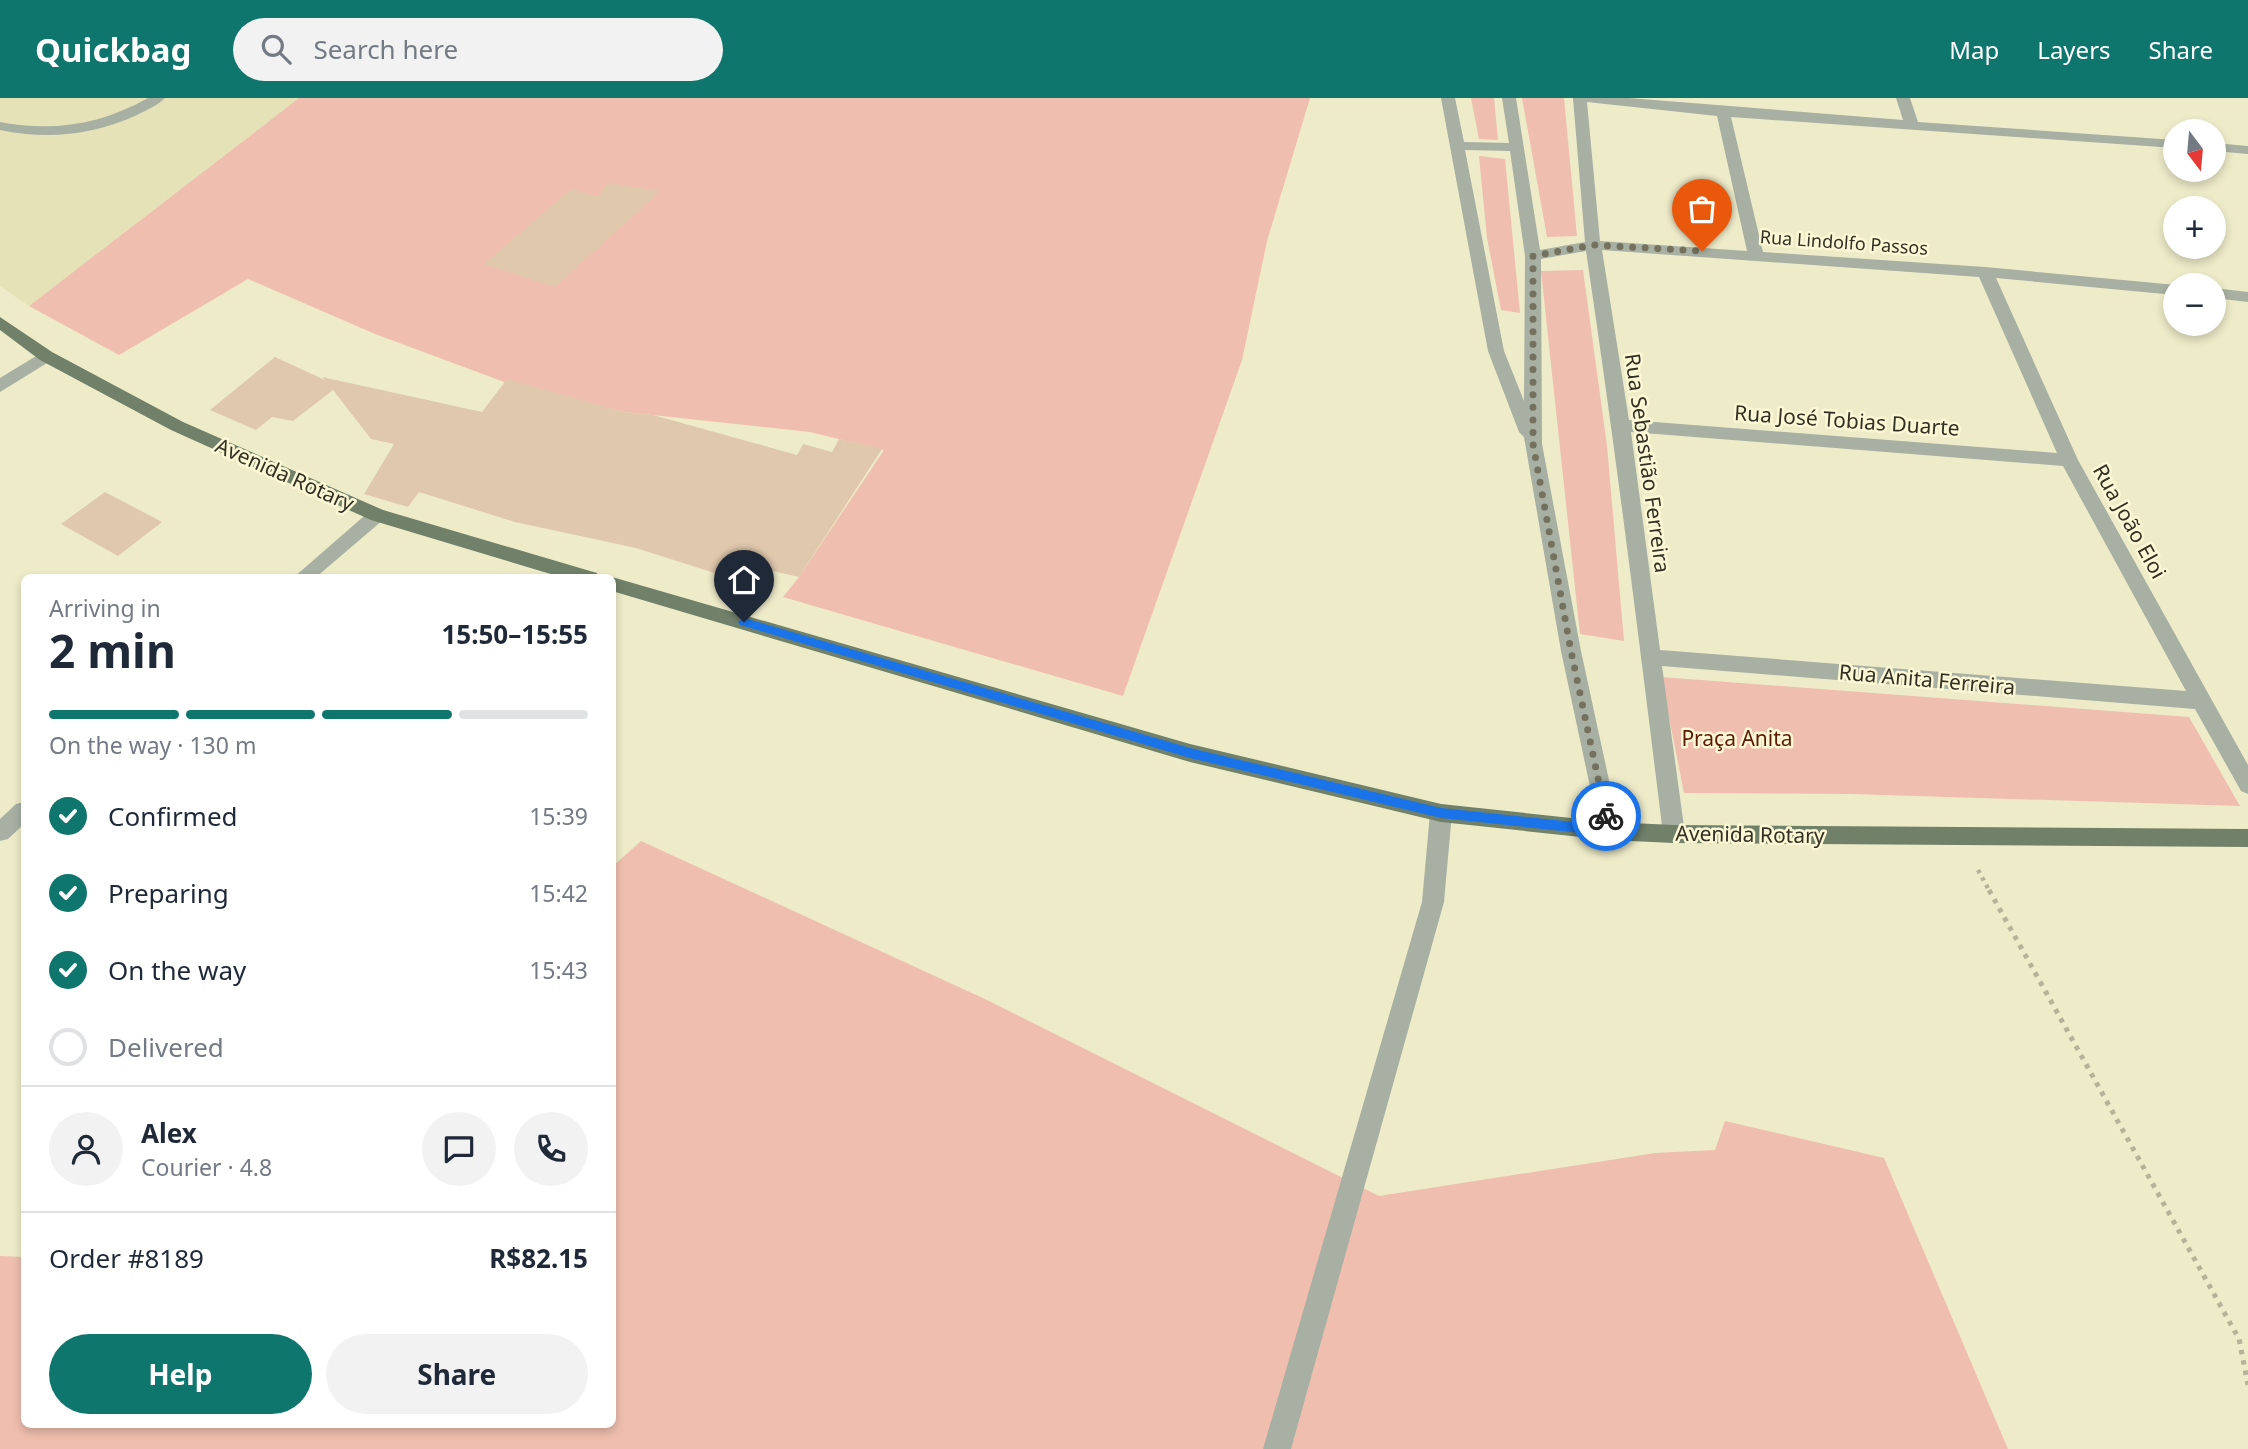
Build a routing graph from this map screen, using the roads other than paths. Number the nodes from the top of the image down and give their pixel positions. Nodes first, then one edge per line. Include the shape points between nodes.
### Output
1 (158, 98) edge
2 (1448, 98) edge
3 (1509, 98) edge
4 (1580, 98) edge
5 (1589, 98) edge
6 (1903, 98) edge
7 (1723, 112) junction
8 (0, 125) edge
9 (1912, 125) junction
10 (2163, 143) edge
11 (1457, 146) junction
12 (1516, 147) junction
13 (2226, 148) edge
14 (2248, 150) edge
15 (1593, 245) junction
16 (1756, 254) junction
17 (1533, 256) junction
18 (1985, 272) junction
19 (2163, 289) edge
20 (2226, 294) edge
21 (2248, 297) edge
22 (0, 322) edge
23 (46, 356) junction
24 (0, 386) edge
25 (1621, 425) junction
26 (1533, 444) junction
27 (2069, 460) junction
28 (377, 515) junction
29 (307, 574) edge
30 (576, 574) edge
31 (616, 585) edge
32 (1650, 657) junction
33 (2204, 701) junction
34 (2248, 785) edge
35 (1441, 813) junction
36 (21, 814) edge
37 (1609, 831) junction
38 (0, 832) edge
39 (1674, 834) junction
40 (2248, 838) edge
41 (1278, 1449) edge

1 - 8 street via 133,114 100,125 64,131 23,131
2 - 11 street
3 - 12 street
4 - 15 street, Rua Sebastião Ferreira
5 - 7 street
6 - 9 street
7 - 9 street
7 - 16 street
9 - 10 street
11 - 12 street
11 - 26 street via 1496,351
12 - 17 street
13 - 14 street
15 - 16 street, Rua Lindolfo Passos
15 - 17 street, Rua Lindolfo Passos
15 - 25 street, Rua Sebastião Ferreira
16 - 18 street, Rua Lindolfo Passos
17 - 26 street
18 - 19 street, Rua Lindolfo Passos
18 - 27 street, Rua João Eloi
20 - 21 street
22 - 23 main road, Avenida Rotary
23 - 24 street
23 - 28 main road, Avenida Rotary via 177,426
25 - 27 street, Rua José Tobias Duarte
25 - 32 street, Rua Sebastião Ferreira
26 - 37 street
27 - 33 street, Rua João Eloi
28 - 29 street
28 - 30 main road, Avenida Rotary
31 - 35 main road, Avenida Rotary via 1190,753
32 - 33 street, Rua Anita Ferreira
32 - 39 street, Rua Sebastião Ferreira
33 - 34 street, Rua João Eloi
35 - 37 main road, Avenida Rotary
35 - 41 street via 1433,902
36 - 38 street
37 - 39 main road, Avenida Rotary
39 - 40 main road, Avenida Rotary

